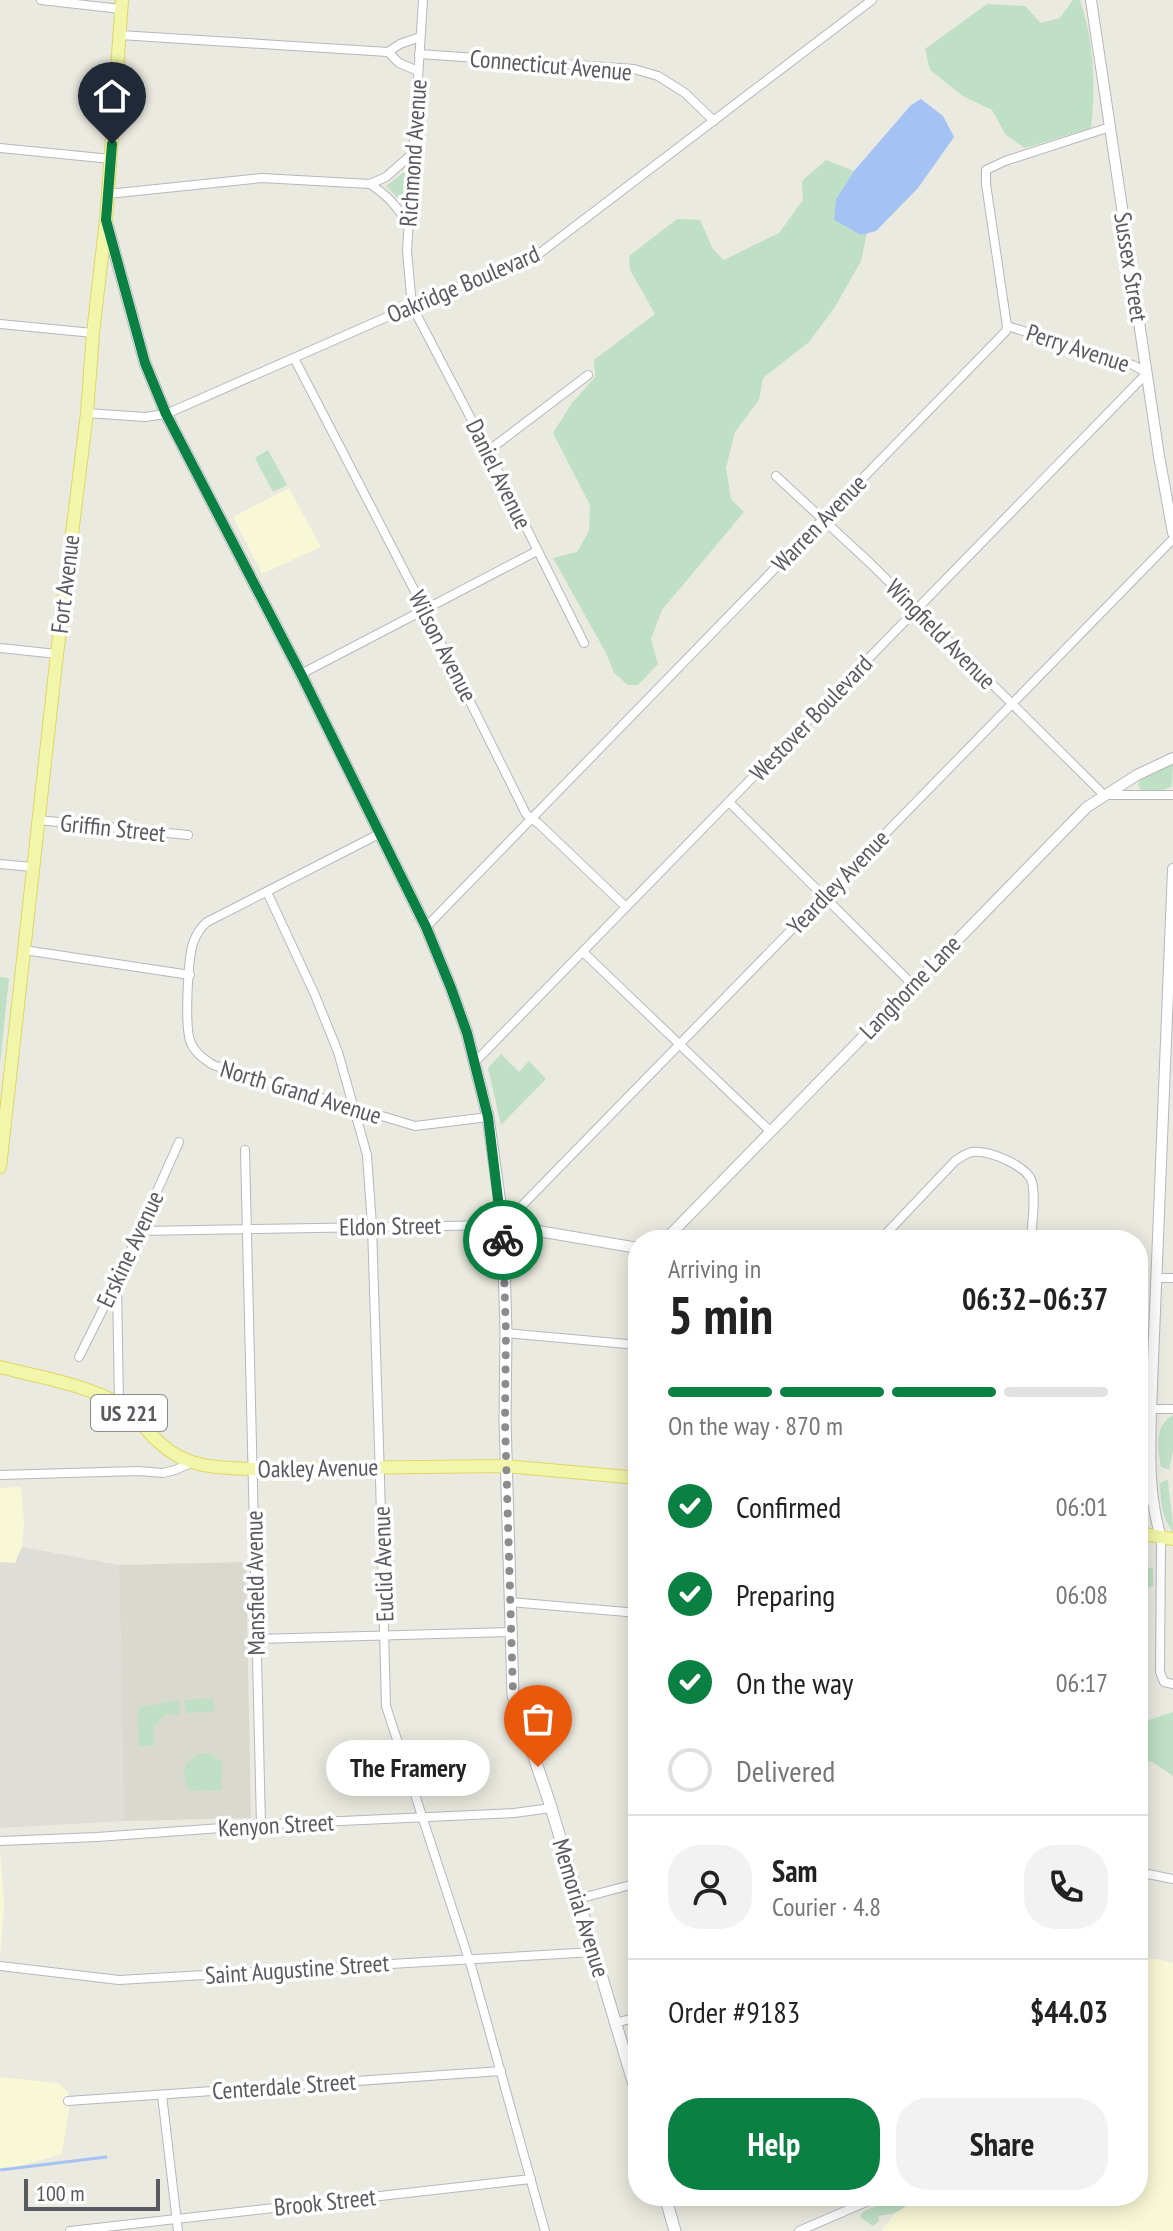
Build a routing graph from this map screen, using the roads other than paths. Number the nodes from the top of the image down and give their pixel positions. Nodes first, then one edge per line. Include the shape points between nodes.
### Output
1 (41, 0) edge
2 (423, 0) edge
3 (1091, 0) edge
4 (866, 2) edge
5 (122, 4) edge
6 (120, 35) junction
7 (420, 37) junction
8 (388, 52) junction
9 (419, 54) junction
10 (418, 71) junction
11 (714, 121) junction
12 (1110, 127) junction
13 (0, 148) edge
14 (412, 154) junction
15 (111, 159) junction
16 (370, 184) junction
17 (108, 194) junction
18 (106, 220) junction
19 (408, 225) junction
20 (412, 306) junction
21 (0, 324) edge
22 (1007, 326) junction
23 (93, 333) junction
24 (294, 358) junction
25 (1147, 373) junction
26 (588, 375) dead end
27 (87, 413) junction
28 (166, 414) junction
29 (488, 451) junction
30 (776, 476) dead end
31 (823, 519) junction
32 (1173, 536) edge
33 (537, 551) junction
34 (424, 609) junction
35 (917, 610) junction
36 (584, 643) dead end
37 (0, 648) edge
38 (57, 654) junction
39 (301, 674) junction
40 (1012, 703) junction
41 (1173, 758) edge
42 (1104, 795) junction
43 (1173, 795) edge
44 (729, 802) junction
45 (531, 818) junction
46 (38, 820) junction
47 (379, 834) junction
48 (188, 835) dead end
49 (0, 864) edge
50 (32, 867) junction
51 (1173, 869) edge
52 (267, 892) junction
53 (823, 896) junction
54 (626, 907) junction
55 (426, 927) junction
56 (1172, 932) edge
57 (24, 950) junction
58 (583, 952) junction
59 (190, 975) junction
60 (912, 984) junction
61 (679, 1044) junction
62 (474, 1063) junction
63 (1170, 1065) edge
64 (355, 1109) junction
65 (488, 1117) junction
66 (770, 1131) junction
67 (1168, 1135) edge
68 (179, 1142) dead end
69 (245, 1150) dead end
70 (0, 1167) edge
71 (503, 1225) junction
72 (372, 1226) junction
73 (248, 1229) junction
74 (675, 1230) edge
75 (889, 1230) edge
76 (1031, 1230) edge
77 (139, 1231) junction
78 (628, 1246) edge
79 (1156, 1278) junction
80 (1173, 1278) edge
81 (117, 1281) junction
82 (506, 1333) junction
83 (628, 1344) edge
84 (79, 1357) dead end
85 (0, 1367) edge
86 (119, 1404) junction
87 (1151, 1409) junction
88 (1173, 1409) edge
89 (191, 1463) junction
90 (506, 1466) junction
91 (380, 1467) junction
92 (253, 1469) junction
93 (1151, 1470) joint
94 (0, 1475) edge
95 (628, 1477) edge
96 (1148, 1499) edge
97 (1155, 1505) junction
98 (1167, 1538) edge
99 (510, 1602) junction
100 (628, 1612) edge
101 (510, 1632) junction
102 (385, 1636) junction
103 (257, 1639) junction
104 (1173, 1684) edge
105 (551, 1808) junction
106 (423, 1817) junction
107 (261, 1825) junction
108 (0, 1841) edge
109 (1148, 1874) edge
110 (1173, 1879) edge
111 (628, 1886) edge
112 (578, 1899) junction
113 (594, 1952) junction
114 (468, 1958) junction
115 (0, 1966) edge
116 (628, 2020) edge
117 (615, 2023) junction
118 (628, 2065) edge
119 (501, 2071) junction
120 (162, 2095) junction
121 (68, 2101) dead end
122 (531, 2179) junction
123 (668, 2206) edge
124 (857, 2206) edge
125 (176, 2218) junction
126 (70, 2231) edge
127 (178, 2231) edge
128 (545, 2231) edge
129 (675, 2231) edge
130 (799, 2231) edge

1 - 5 street
2 - 7 street, Richmond Avenue
3 - 12 street, Sussex Street
4 - 11 street, Oakridge Boulevard
5 - 6 main road, Fort Avenue
6 - 8 street
6 - 15 main road, Fort Avenue
7 - 8 street
7 - 9 street, Richmond Avenue
8 - 10 street
9 - 10 street, Richmond Avenue
9 - 11 street, Connecticut Avenue via 634,69 676,87
10 - 14 street, Richmond Avenue
11 - 20 street, Oakridge Boulevard via 540,253
12 - 22 street via 986,170
12 - 25 street, Sussex Street
13 - 15 street
14 - 16 street
14 - 19 street, Richmond Avenue
15 - 17 main road, Fort Avenue
16 - 17 street via 262,178
16 - 19 street via 398,208
17 - 18 main road, Fort Avenue
18 - 23 main road, Fort Avenue
18 - 28 main road, Memorial Avenue via 145,363
19 - 20 street, Richmond Avenue
20 - 24 street, Oakridge Boulevard
20 - 29 street, Daniel Avenue
21 - 23 street
22 - 25 street, Perry Avenue
22 - 31 street, Warren Avenue
23 - 27 main road, Fort Avenue
24 - 28 street, Oakridge Boulevard
24 - 34 street, Wilson Avenue
25 - 32 street, Sussex Street
25 - 35 street, Westover Boulevard
26 - 29 street
27 - 28 street, Oakridge Boulevard
27 - 38 main road, Fort Avenue
28 - 39 main road, Memorial Avenue
29 - 33 street, Daniel Avenue
30 - 31 street, Wingfield Avenue
31 - 35 street, Wingfield Avenue
31 - 45 street, Warren Avenue
32 - 40 street, Yeardley Avenue
33 - 34 street
33 - 36 street, Daniel Avenue
34 - 39 street
34 - 45 street, Wilson Avenue
35 - 40 street, Wingfield Avenue
35 - 44 street, Westover Boulevard
37 - 38 street
38 - 46 main road, Fort Avenue
39 - 47 main road, Memorial Avenue
40 - 42 street, Wingfield Avenue
40 - 53 street, Yeardley Avenue
41 - 42 street, Langhorne Lane
42 - 43 street
42 - 60 street, Langhorne Lane
44 - 53 street
44 - 54 street, Westover Boulevard
45 - 54 street, Wilson Avenue
45 - 55 street, Warren Avenue
46 - 48 street, Griffin Street
46 - 50 main road, Fort Avenue
47 - 52 street, North Grand Avenue
47 - 55 main road, Memorial Avenue
49 - 50 street
50 - 57 main road, Fort Avenue
51 - 56 street
52 - 59 street, North Grand Avenue via 202,927 193,943
52 - 64 street, Euclid Avenue via 315,995
53 - 60 street
53 - 61 street, Yeardley Avenue
54 - 58 street, Westover Boulevard
55 - 62 main road, Memorial Avenue
56 - 63 street
57 - 59 street
57 - 70 main road, Fort Avenue
58 - 61 street
58 - 62 street, Westover Boulevard
59 - 64 street, North Grand Avenue via 186,1029 200,1056 213,1065
60 - 66 street, Langhorne Lane
61 - 66 street
61 - 71 street, Yeardley Avenue
62 - 65 main road, Memorial Avenue
63 - 67 street
64 - 65 street, North Grand Avenue via 415,1126
64 - 72 street, Euclid Avenue via 367,1155
65 - 71 main road, Memorial Avenue
66 - 74 street, Langhorne Lane
67 - 79 street
68 - 77 street, Erskine Avenue
69 - 73 street, Mansfield Avenue
71 - 72 street, Eldon Street
71 - 78 street, Eldon Street
71 - 82 main road, Memorial Avenue
72 - 73 street, Eldon Street
72 - 91 street, Euclid Avenue
73 - 77 street, Eldon Street
73 - 92 street, Mansfield Avenue
75 - 76 street via 955,1161 982,1151 1020,1166 1031,1177
77 - 81 street, Erskine Avenue
79 - 80 street
79 - 87 street
81 - 84 street, Erskine Avenue
81 - 86 street
82 - 83 street
82 - 90 main road, Memorial Avenue
85 - 86 main road, US 221
86 - 89 main road, US 221 via 161,1445
87 - 88 street
87 - 93 street
89 - 92 main road, Oakley Avenue / US 221
89 - 94 street, Oakley Avenue via 163,1473
90 - 91 main road, Oakley Avenue / US 221
90 - 95 main road, Oakley Avenue / US 221
90 - 99 main road, Memorial Avenue
91 - 92 main road, Oakley Avenue / US 221
91 - 102 street, Euclid Avenue
92 - 103 street, Mansfield Avenue
93 - 97 street
96 - 97 street
97 - 98 street
98 - 104 street via 1160,1672 1164,1682
99 - 100 street
99 - 101 main road, Memorial Avenue
101 - 102 street
101 - 105 main road, Memorial Avenue via 513,1695
102 - 103 street
102 - 106 street, Euclid Avenue via 386,1706
103 - 107 street, Mansfield Avenue
105 - 106 street, Kenyon Street
105 - 112 main road, Memorial Avenue
106 - 107 street, Kenyon Street
106 - 114 street, Euclid Avenue
107 - 108 street, Kenyon Street
109 - 110 street
111 - 112 street
112 - 113 main road, Memorial Avenue
113 - 114 street, Saint Augustine Street
113 - 117 main road, Memorial Avenue
114 - 115 street, Saint Augustine Street via 119,1980
114 - 119 street, Euclid Avenue
116 - 117 street
117 - 118 main road, Memorial Avenue
119 - 120 street, Centerdale Street
119 - 122 street, Euclid Avenue
120 - 121 street, Centerdale Street
120 - 125 street
122 - 125 street, Brook Street
122 - 128 street, Euclid Avenue
123 - 129 main road
124 - 130 street
125 - 126 street, Brook Street
125 - 127 street

